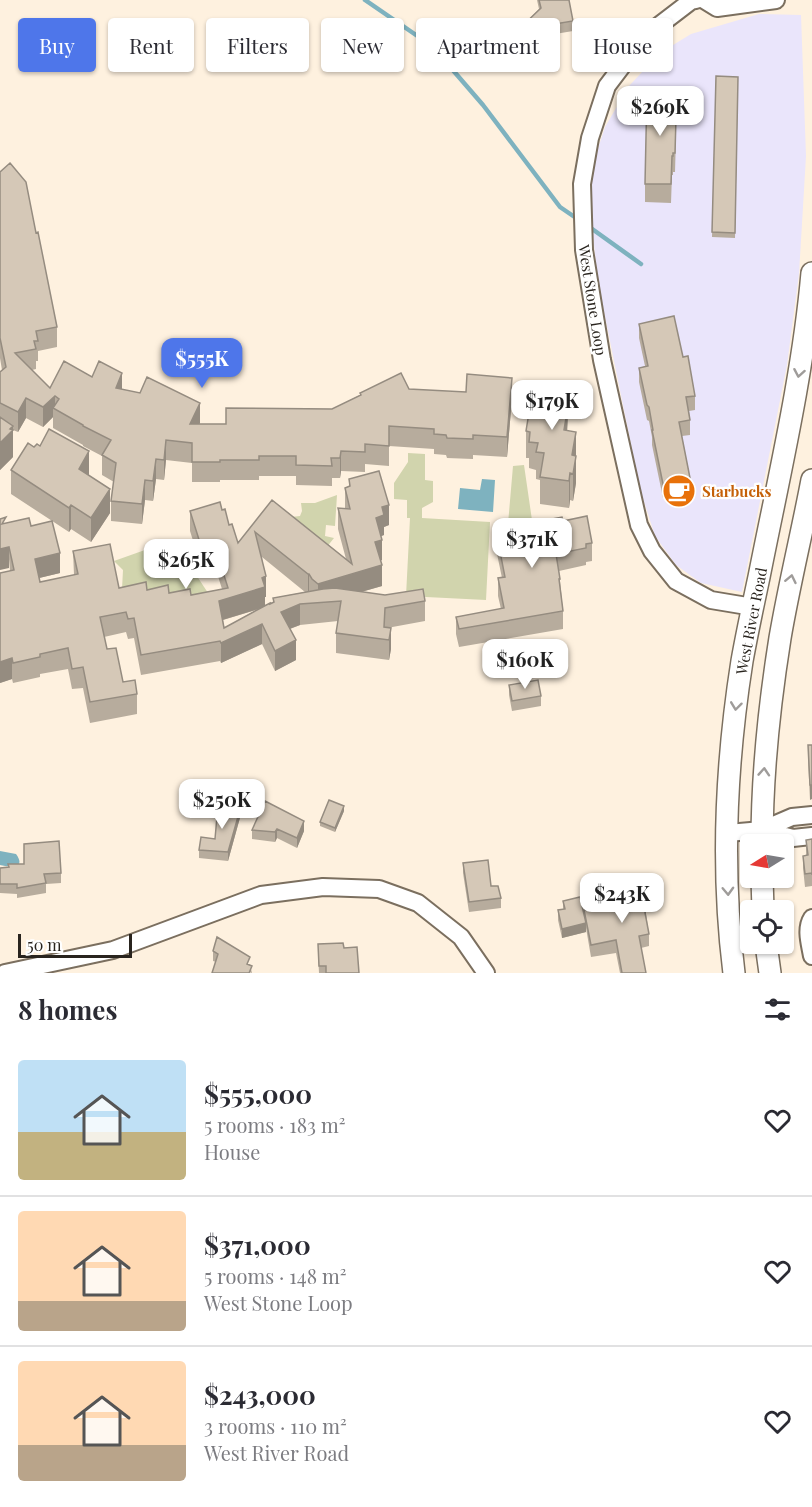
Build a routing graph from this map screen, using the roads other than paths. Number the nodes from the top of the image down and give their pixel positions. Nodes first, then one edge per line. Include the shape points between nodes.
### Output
1 (695, 0) edge
2 (776, 0) edge
3 (812, 273) edge
4 (812, 480) edge
5 (753, 607) junction
6 (812, 815) edge
7 (728, 833) junction
8 (740, 834) edge
9 (762, 834) edge
10 (766, 834) edge
11 (812, 836) edge
12 (794, 838) edge
13 (811, 920) edge
14 (767, 954) edge
15 (812, 956) edge
16 (5, 973) edge
17 (486, 973) edge
18 (734, 973) edge
19 (770, 973) edge

1 - 2 street, West Stone Loop via 717,8
1 - 5 street, West Stone Loop via 657,27 607,86 590,138 582,184 584,250 602,360 639,525 652,551 676,581 711,600
3 -> 5 main road, West River Road via 803,348
9 -> 4 main road, West River Road via 773,683
5 -> 7 main road, West River Road via 734,728
6 - 10 street via 792,817
7 - 8 street
7 -> 18 main road, West River Road
11 - 12 street
13 - 15 street
14 - 19 main road
16 - 17 street via 112,950 261,895 322,887 379,889 418,903 461,937

